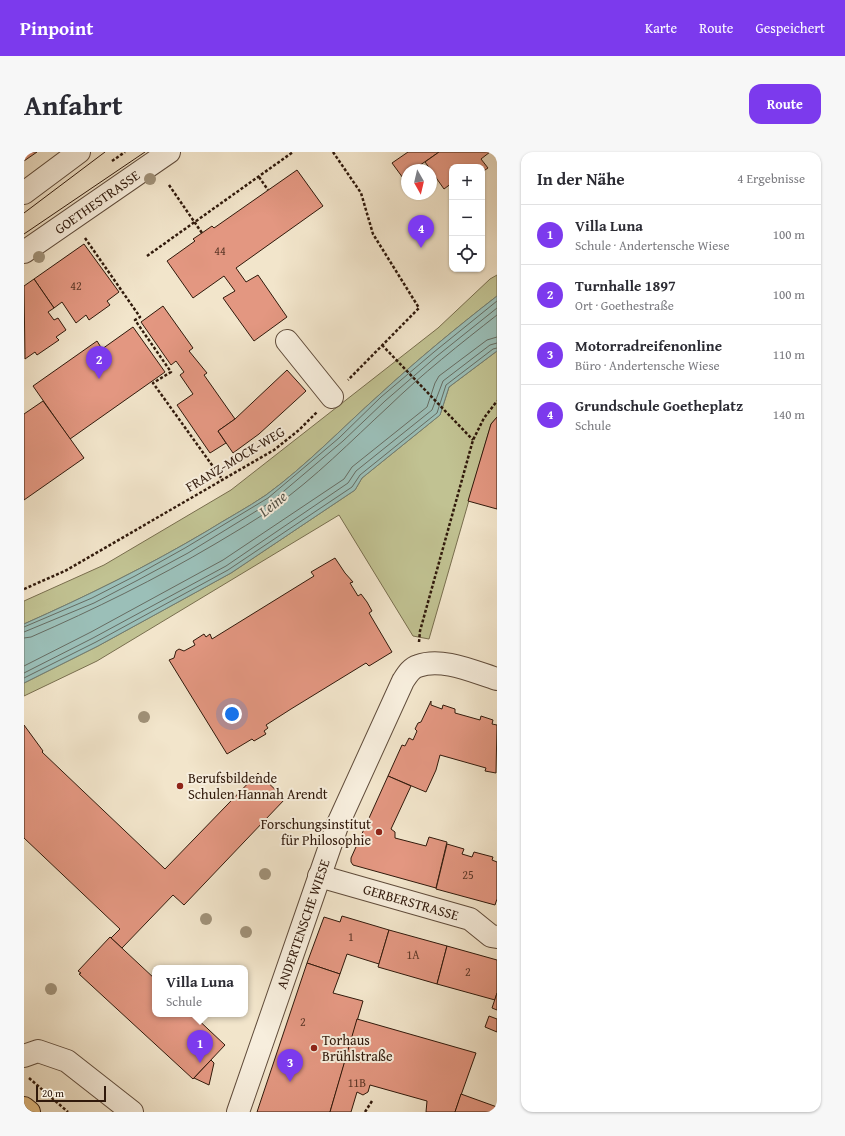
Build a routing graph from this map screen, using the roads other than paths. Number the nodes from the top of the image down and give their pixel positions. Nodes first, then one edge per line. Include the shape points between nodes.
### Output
1 (79, 152) edge
2 (169, 152) edge
3 (24, 193) edge
4 (24, 252) edge
5 (287, 341) dead end
6 (332, 397) road end
7 (497, 679) edge
8 (319, 876) junction
9 (497, 937) edge
10 (24, 1056) edge
11 (24, 1108) edge
12 (29, 1112) edge
13 (132, 1112) edge
14 (238, 1112) edge

1 - 3 street
2 - 4 street, GOETHESTRASSE
5 - 6 street
7 - 8 street, ANDERTENSCHE WIESE via 446,664 418,666 409,672 340,819
8 - 9 street, GERBERSTRASSE via 470,919 491,936
8 - 14 street, ANDERTENSCHE WIESE
10 - 13 street via 38,1050 67,1061
11 - 12 main road

